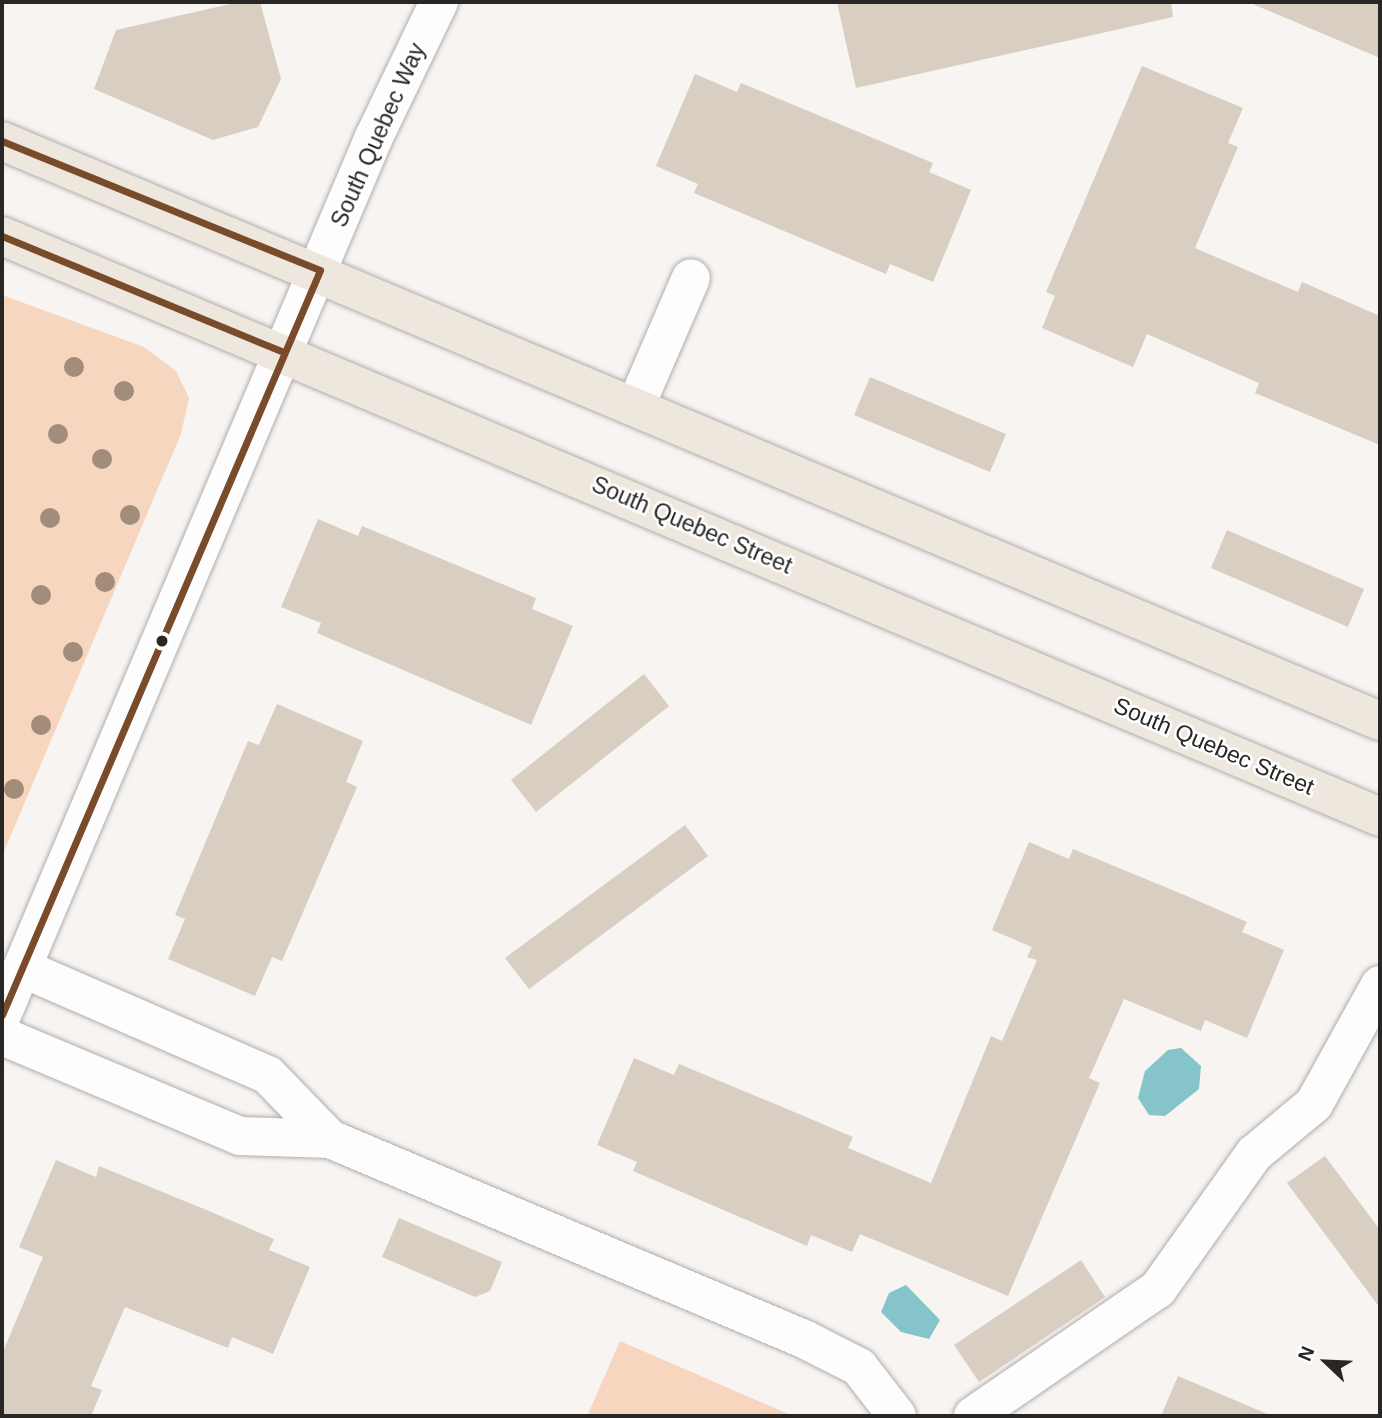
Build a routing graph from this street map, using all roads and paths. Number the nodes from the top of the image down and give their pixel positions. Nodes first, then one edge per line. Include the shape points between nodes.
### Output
1 (439, 2) edge
2 (2, 141) edge
3 (2, 236) edge
4 (320, 270) junction
5 (691, 278) dead end
6 (283, 352) junction
7 (636, 405) junction
8 (1380, 721) edge
9 (1380, 817) edge
10 (22, 968) junction
11 (1380, 985) edge
12 (2, 1015) edge
13 (2, 1036) edge
14 (330, 1139) junction
15 (897, 1416) edge
16 (973, 1416) edge

1 - 4 street, South Quebec Way
2 - 4 main road
3 - 6 main road, South Quebec Street
4 - 6 street, South Quebec Way
4 - 7 main road
5 - 7 street
6 - 9 main road, South Quebec Street
6 - 10 street, South Quebec Way
7 - 8 main road
10 - 12 street, South Quebec Way
10 - 14 street via 268,1075
11 - 16 street via 1314,1104 1254,1154 1158,1289
13 - 14 street via 240,1136
14 - 15 street via 840,1355 866,1375

